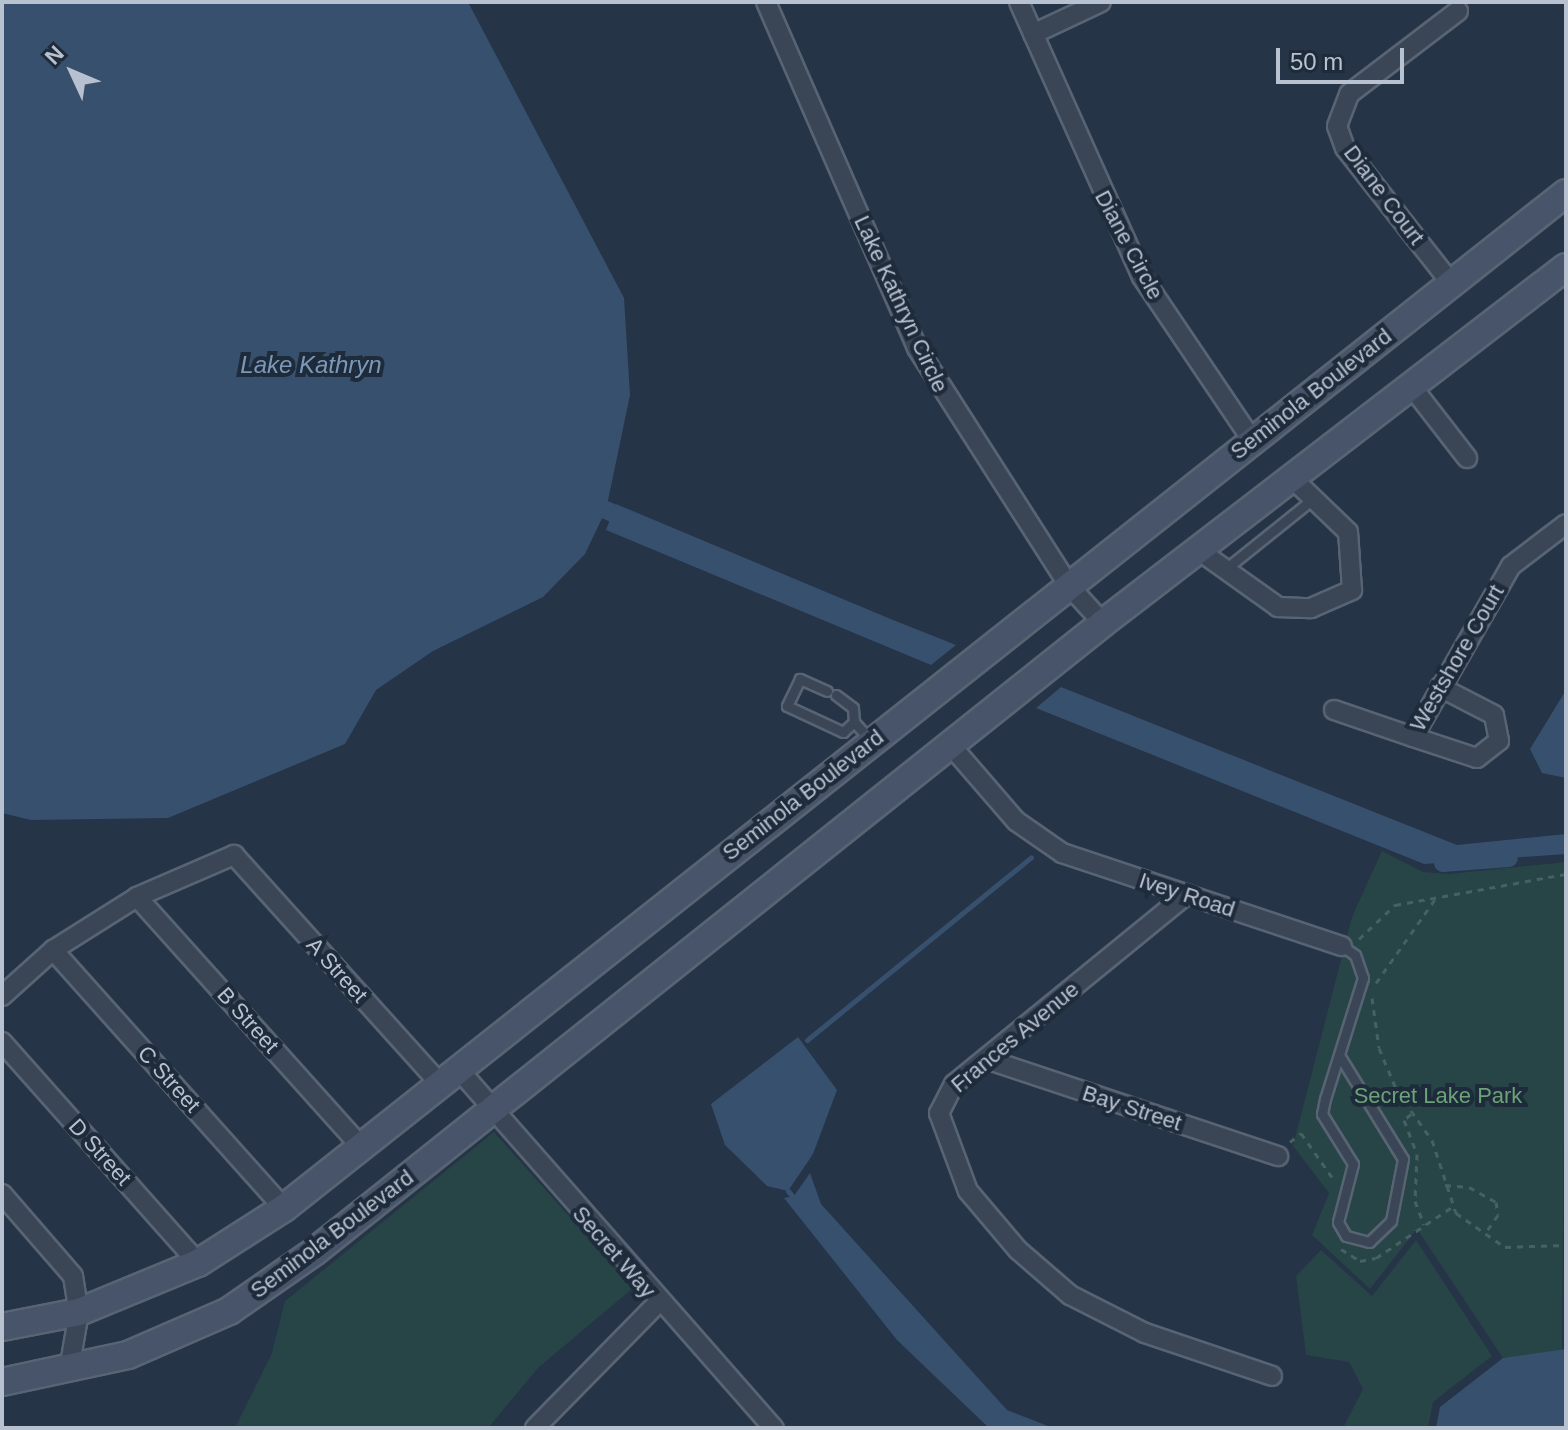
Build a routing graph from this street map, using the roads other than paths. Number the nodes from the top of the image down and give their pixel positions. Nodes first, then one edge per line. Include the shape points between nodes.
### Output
1 (766, 2) edge
2 (1019, 2) edge
3 (1101, 2) edge
4 (1458, 11) dead end
5 (1033, 34) junction
6 (1566, 193) edge
7 (1566, 267) edge
8 (1451, 283) junction
9 (1412, 387) junction
10 (1252, 440) junction
11 (1467, 458) dead end
12 (1293, 479) junction
13 (1315, 497) junction
14 (1566, 524) edge
15 (1201, 552) junction
16 (1223, 571) junction
17 (1070, 587) junction
18 (1103, 623) junction
19 (1440, 687) junction
20 (1334, 710) dead end
21 (863, 731) junction
22 (1413, 737) junction
23 (953, 748) junction
24 (1186, 895) junction
25 (137, 897) junction
26 (1346, 948) joint
27 (53, 950) junction
28 (2, 996) edge
29 (2, 1042) edge
30 (1339, 1055) junction
31 (986, 1059) junction
32 (450, 1077) junction
33 (492, 1110) junction
34 (359, 1144) junction
35 (1284, 1149) road end
36 (2, 1194) edge
37 (284, 1208) junction
38 (198, 1263) junction
39 (658, 1303) junction
40 (79, 1312) junction
41 (2, 1327) edge
42 (69, 1370) junction
43 (1272, 1376) dead end
44 (2, 1382) edge
45 (535, 1428) edge
46 (774, 1428) edge

1 - 17 street, Lake Kathryn Circle via 917,348
2 - 5 street, Diane Circle
3 - 5 street
4 - 8 street, Diane Court via 1349,94 1337,126 1345,148
5 - 10 street, Diane Circle via 1142,277
6 - 8 main road, Seminola Boulevard
7 - 9 main road, Seminola Boulevard
8 - 10 main road, Seminola Boulevard
9 - 11 street
9 - 12 main road, Seminola Boulevard
10 - 17 main road, Seminola Boulevard
12 - 13 street
12 - 15 main road, Seminola Boulevard
13 - 16 lane
13 - 16 street via 1348,532 1352,590 1311,608 1278,607
14 - 19 street, Westshore Court via 1511,566
15 - 16 street
15 - 18 main road, Seminola Boulevard
17 - 18 street, Lake Kathryn Circle
17 - 21 main road, Seminola Boulevard
18 - 23 main road, Seminola Boulevard
19 - 22 street, Westshore Court
19 - 22 street via 1494,715 1499,741 1477,758
20 - 22 street, Westshore Court
21 - 21 lane via 843,732 787,706 800,679 853,708
21 - 32 main road, Seminola Boulevard
23 - 24 street, Ivey Road via 1036,837
23 - 33 main road, Seminola Boulevard
24 - 26 street, Ivey Road
24 - 31 street, Frances Avenue
25 - 27 street
25 - 32 street, A Street via 234,855
25 - 34 street, B Street
26 - 30 lane via 1363,978
27 - 28 street
27 - 37 street, C Street
29 - 38 street, D Street
30 - 30 lane via 1322,1114 1351,1155 1353,1173 1336,1215 1346,1236 1369,1242 1391,1221 1403,1159
31 - 35 street, Bay Street
31 - 43 street, Frances Avenue via 954,1084 939,1113 950,1156 989,1220 1101,1315
32 - 33 street, Secret Way
32 - 34 main road, Seminola Boulevard
33 - 39 street, Secret Way
33 - 42 main road, Seminola Boulevard via 229,1311 128,1355
34 - 37 main road, Seminola Boulevard
36 - 40 street via 73,1276
37 - 38 main road, Seminola Boulevard
38 - 40 main road, Seminola Boulevard
39 - 45 street
39 - 46 street, Secret Way
40 - 41 main road, Seminola Boulevard
40 - 42 street
42 - 44 main road, Seminola Boulevard

